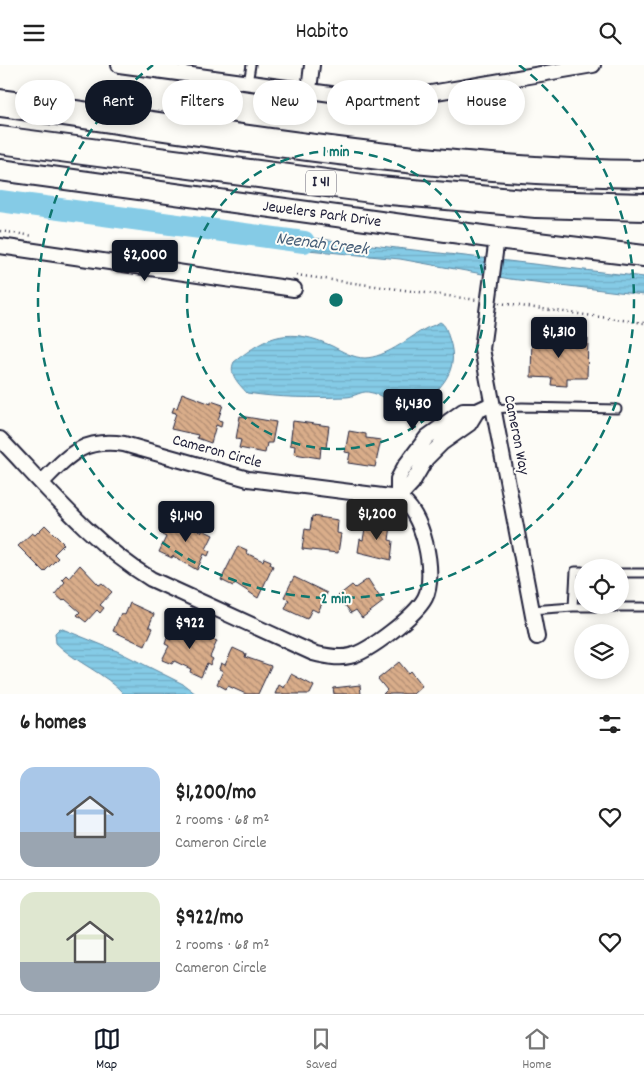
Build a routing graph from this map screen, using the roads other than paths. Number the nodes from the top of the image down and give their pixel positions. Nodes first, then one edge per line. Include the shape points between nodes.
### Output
1 (119, 65) edge
2 (251, 65) edge
3 (312, 65) edge
4 (594, 65) edge
5 (140, 66) edge
6 (201, 71) edge
7 (310, 80) edge
8 (248, 83) junction
9 (253, 84) edge
10 (317, 92) edge
11 (0, 103) edge
12 (0, 140) edge
13 (0, 170) edge
14 (644, 174) edge
15 (644, 207) edge
16 (496, 245) junction
17 (0, 246) edge
18 (644, 256) edge
19 (294, 289) dead end
20 (492, 407) junction
21 (617, 409) dead end
22 (0, 439) edge
23 (42, 482) junction
24 (398, 497) junction
25 (629, 573) edge
26 (644, 573) edge
27 (574, 589) edge
28 (573, 607) junction
29 (644, 607) edge
30 (531, 610) junction
31 (537, 637) dead end

1 - 5 street
2 - 8 lane
3 - 7 street
4 - 10 street via 386,100
5 - 6 street
6 - 8 street
8 - 9 street
11 - 14 highway, I 41 via 453,165 540,172
12 - 15 highway, I 41 via 379,190 536,204
13 - 16 street, Jewelers Park Drive
16 - 18 street, Jewelers Park Drive
16 - 20 street, Cameron Way via 482,349
17 - 19 street
20 - 21 lane
20 - 24 street via 463,411 444,423 416,449 398,479
20 - 30 street, Cameron Way
22 - 23 street
23 - 24 street, Cameron Circle via 75,451 92,443 109,442 248,479
23 - 24 street via 111,553 150,579 313,653 338,657 364,651 414,613 426,597 430,574 422,531 409,505
25 - 26 lane
27 - 28 lane
28 - 29 lane
28 - 30 lane
30 - 31 street, Cameron Way

